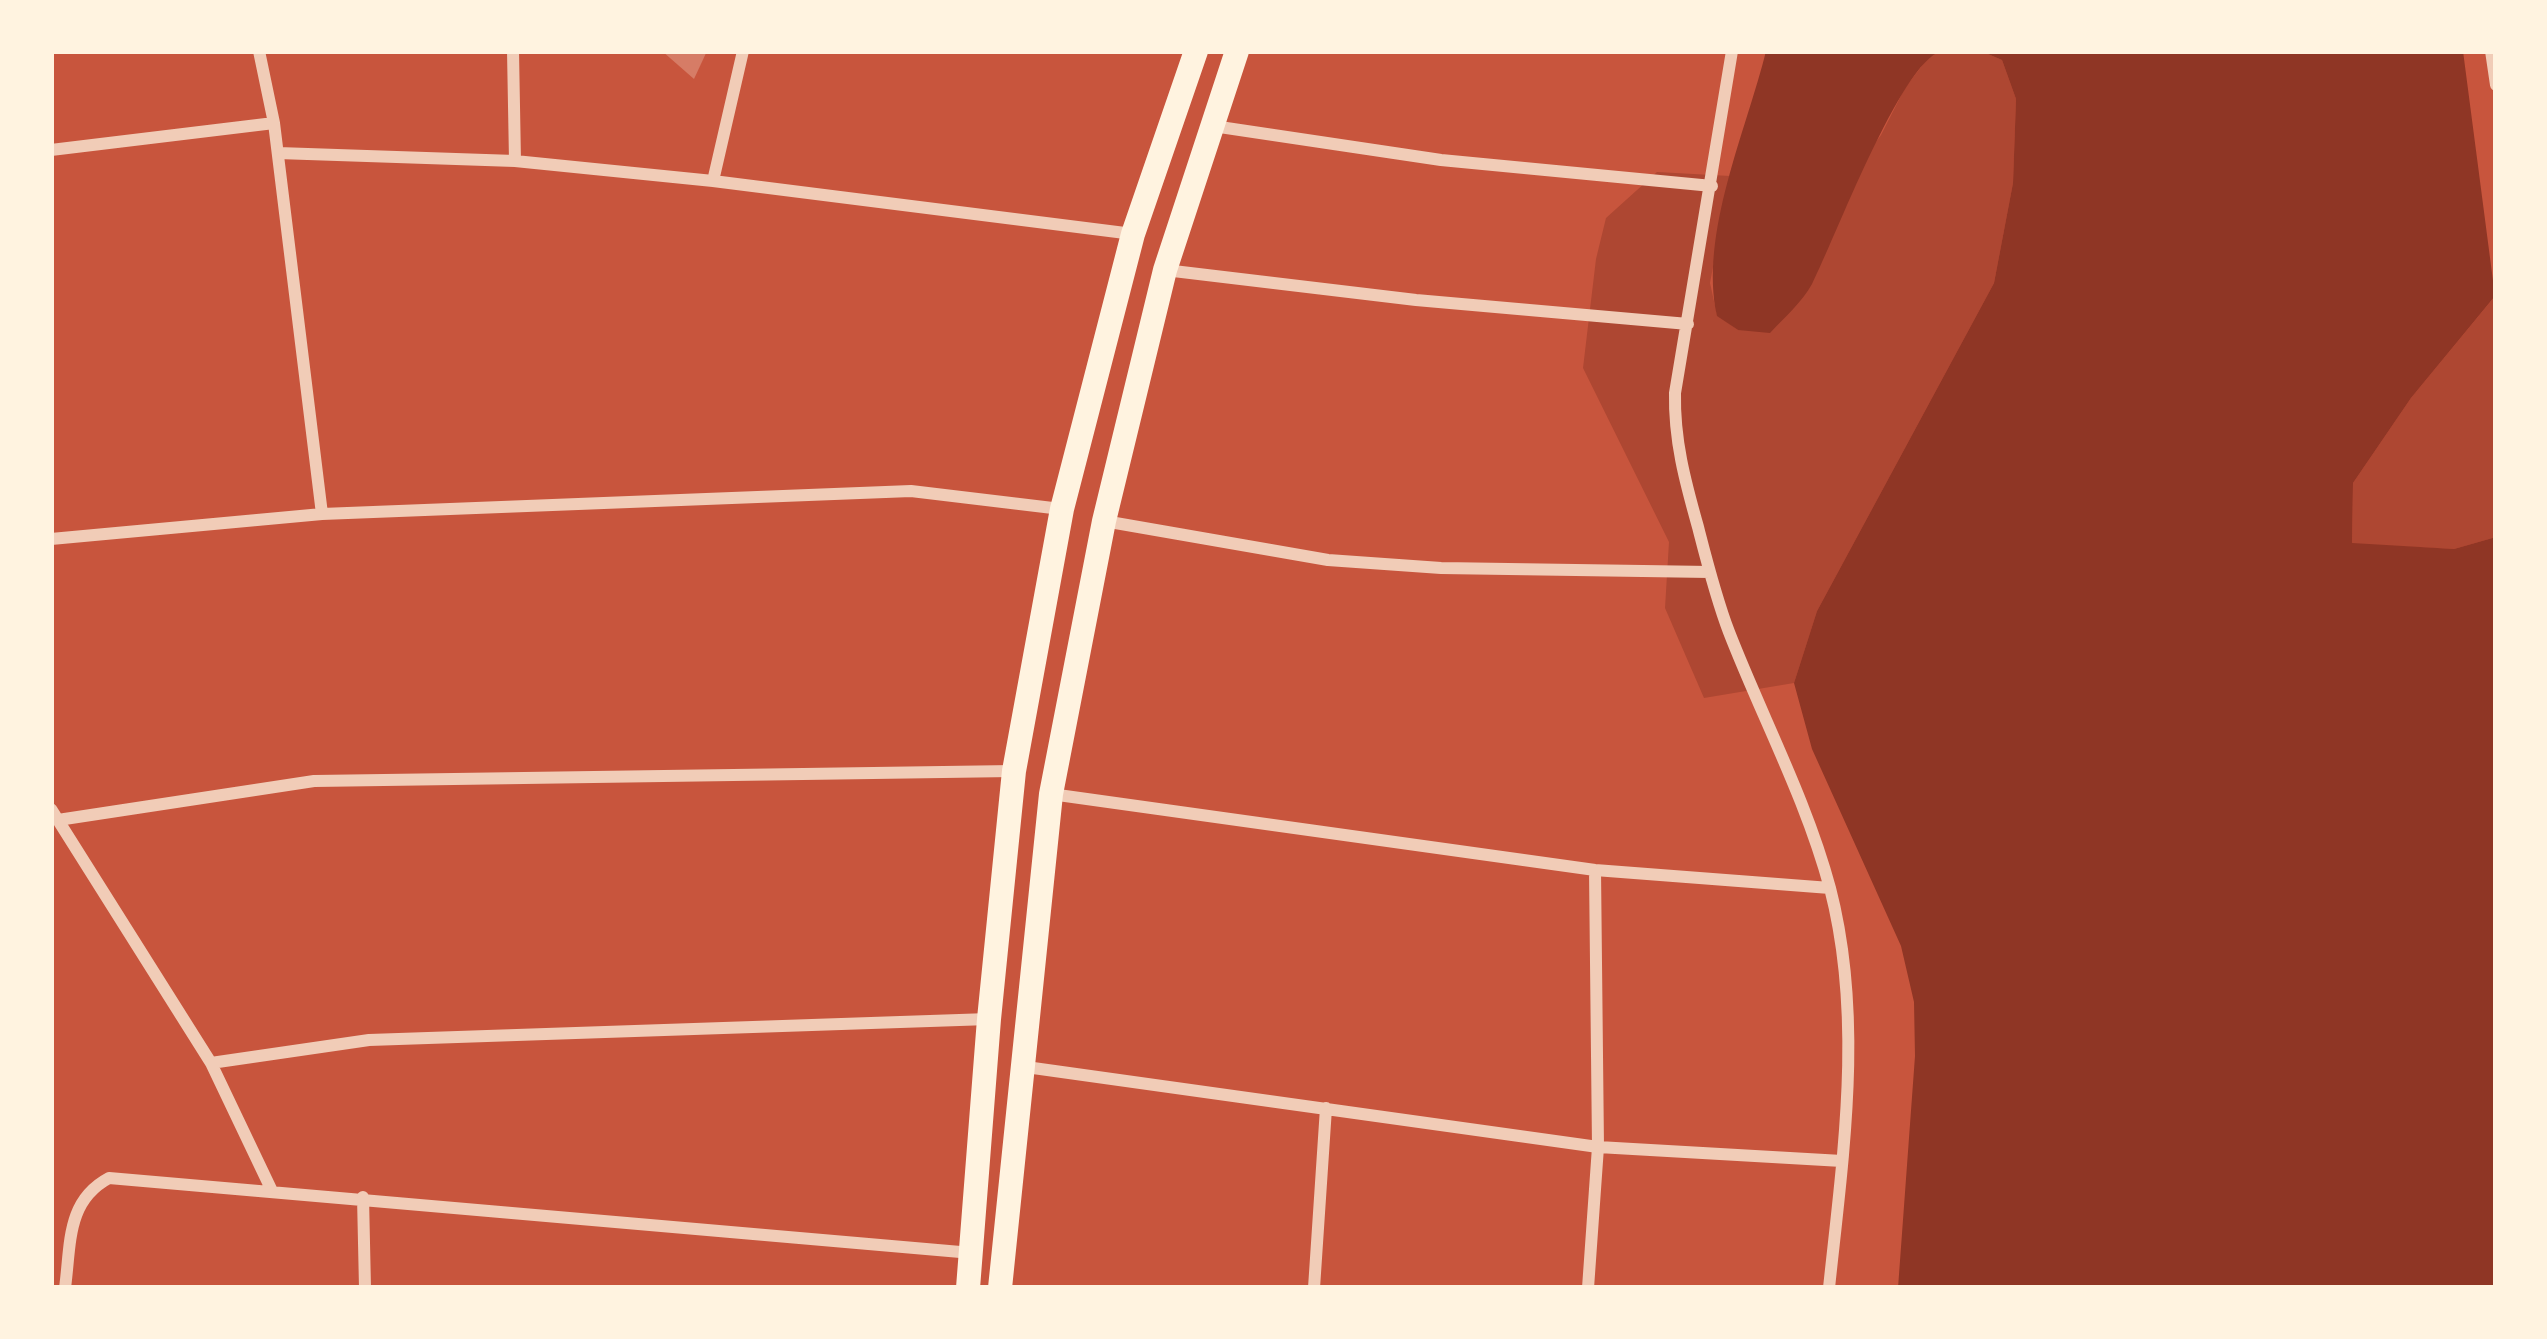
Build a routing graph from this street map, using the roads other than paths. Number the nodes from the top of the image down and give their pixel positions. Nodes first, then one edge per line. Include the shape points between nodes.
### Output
1 (260, 51) edge
2 (513, 51) edge
3 (743, 51) edge
4 (1196, 51) edge
5 (1237, 51) edge
6 (1732, 51) edge
7 (2491, 51) edge
8 (2496, 85) edge
9 (274, 123) junction
10 (1212, 126) junction
11 (51, 150) edge
12 (278, 153) junction
13 (515, 161) junction
14 (713, 181) junction
15 (1712, 186) junction
16 (1132, 234) junction
17 (1166, 270) junction
18 (1688, 323) junction
19 (1062, 509) junction
20 (322, 514) junction
21 (1104, 521) junction
22 (51, 539) edge
23 (1710, 572) junction
24 (1014, 771) junction
25 (1051, 794) junction
26 (54, 815) edge
27 (1595, 870) junction
28 (1829, 888) junction
29 (988, 1018) junction
30 (211, 1063) junction
31 (1026, 1067) junction
32 (1326, 1108) junction
33 (1598, 1147) junction
34 (1842, 1161) junction
35 (272, 1190) junction
36 (363, 1198) junction
37 (972, 1253) junction
38 (65, 1288) edge
39 (365, 1288) edge
40 (968, 1288) edge
41 (1000, 1288) edge
42 (1314, 1288) edge
43 (1588, 1288) edge
44 (1829, 1288) edge

1 - 9 street
2 - 13 street
3 - 14 street
4 - 16 main road
5 - 10 main road
6 - 15 street
7 - 8 street
9 - 11 street
9 - 12 street
10 - 15 street via 1441,160
10 - 17 main road
12 - 13 street
12 - 20 street
13 - 14 street
14 - 16 street
15 - 18 street
16 - 19 main road
17 - 18 street
17 - 21 main road
18 - 23 street via 1675,425
19 - 20 street via 911,491
19 - 24 main road
20 - 22 street
21 - 23 street via 1328,560
21 - 25 main road
23 - 28 street
24 - 26 street via 314,781
24 - 29 main road
25 - 27 street
25 - 31 main road
26 - 30 street
27 - 28 street
27 - 33 street
28 - 34 street via 1849,994
29 - 30 street via 369,1040
29 - 37 main road
30 - 35 street
31 - 32 street
31 - 41 main road
32 - 33 street
32 - 42 street
33 - 34 street
33 - 43 street
34 - 44 street
35 - 36 street
35 - 38 street via 109,1178 77,1207
36 - 37 street
36 - 39 street
37 - 40 main road

